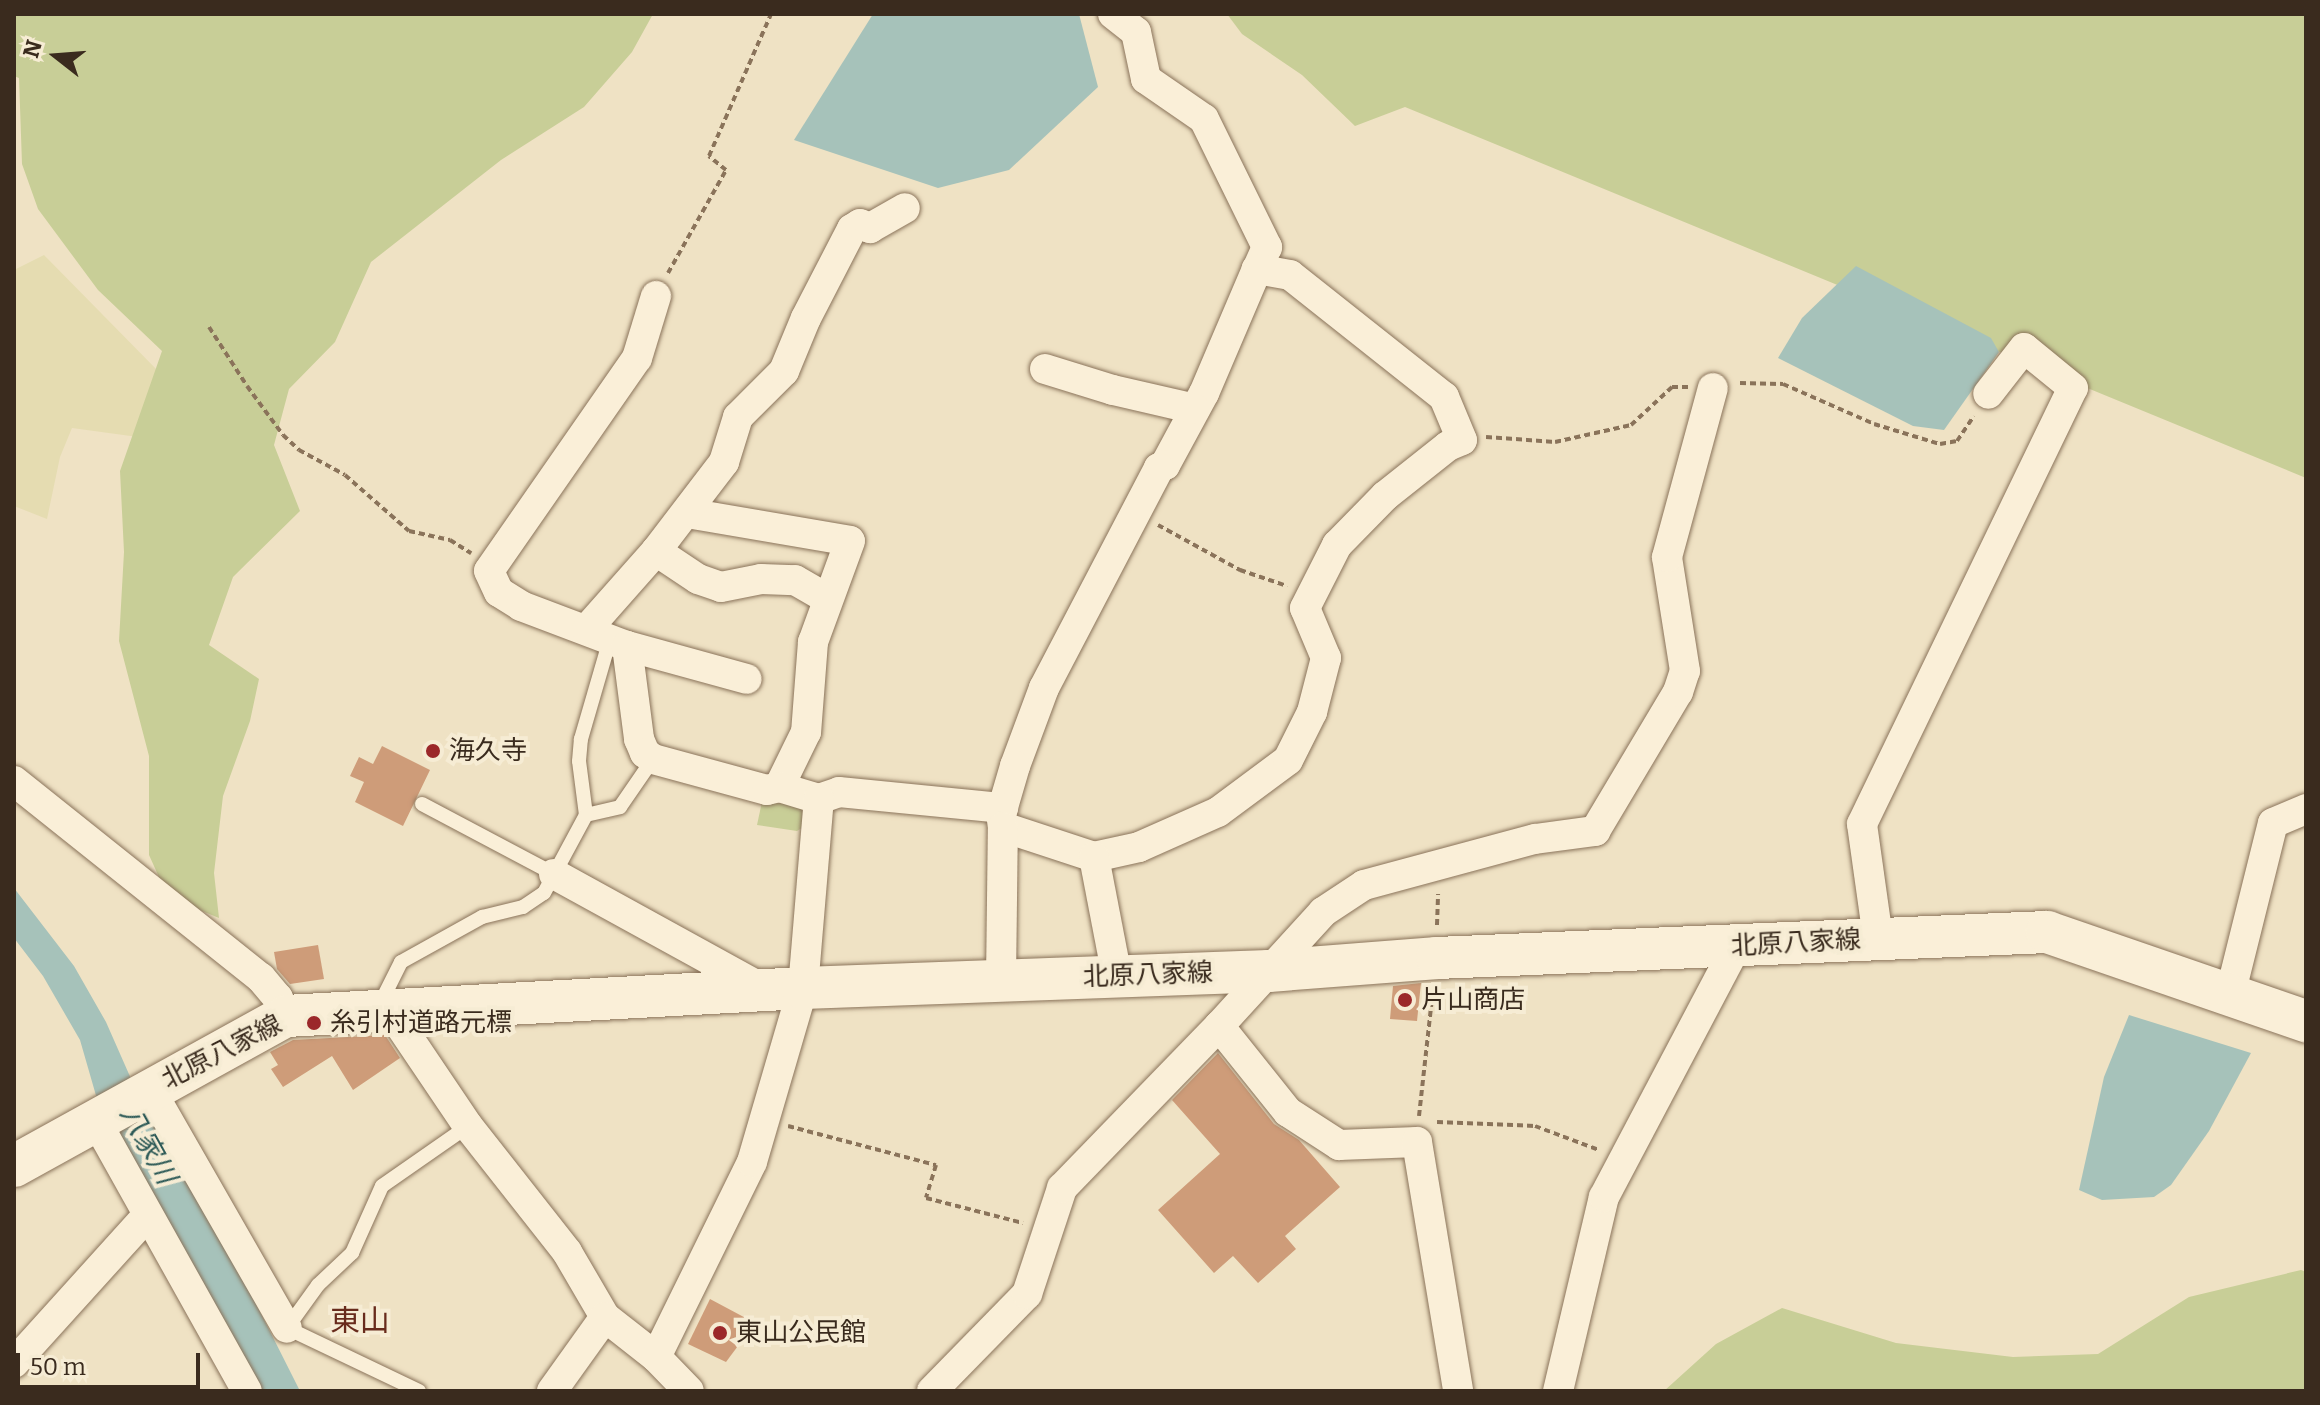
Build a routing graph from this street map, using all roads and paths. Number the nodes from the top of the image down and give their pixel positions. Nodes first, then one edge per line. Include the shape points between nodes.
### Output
1 (771, 14) edge
2 (1113, 14) edge
3 (905, 208) dead end
4 (1257, 269) junction
5 (656, 296) joint
6 (209, 327) dead end
7 (1045, 369) dead end
8 (1713, 388) dead end
9 (1988, 394) dead end
10 (1195, 409) junction
11 (687, 513) junction
12 (1135, 513) junction
13 (656, 551) junction
14 (489, 571) junction
15 (1312, 594) junction
16 (828, 599) junction
17 (608, 638) junction
18 (747, 679) dead end
19 (653, 759) junction
20 (14, 781) edge
21 (779, 787) junction
22 (819, 799) junction
23 (422, 804) dead end
24 (2306, 809) edge
25 (586, 815) junction
26 (1003, 818) junction
27 (1094, 857) junction
28 (1438, 865) junction
29 (554, 874) junction
30 (1878, 938) junction
31 (1736, 947) junction
32 (1437, 958) junction
33 (1269, 971) junction
34 (1117, 977) junction
35 (1001, 981) junction
36 (784, 989) junction
37 (2230, 995) junction
38 (383, 1012) junction
39 (286, 1016) junction
40 (2306, 1021) edge
41 (1219, 1026) junction
42 (150, 1089) junction
43 (764, 1120) junction
44 (96, 1121) junction
45 (468, 1126) junction
46 (1418, 1132) junction
47 (1624, 1159) junction
48 (14, 1166) edge
49 (147, 1216) junction
50 (1048, 1230) junction
51 (605, 1317) junction
52 (287, 1328) junction
53 (18, 1349) edge
54 (656, 1357) junction
55 (247, 1391) edge
56 (419, 1391) edge
57 (552, 1391) edge
58 (689, 1391) edge
59 (932, 1391) edge
60 (1458, 1391) edge
61 (1558, 1391) edge

1 - 5 path via 709,156 726,170
2 - 4 street via 1136,32 1146,79 1204,119 1267,247
3 - 11 street via 870,228 860,224 852,229 784,371 738,417 724,462
4 - 10 street
4 - 15 street via 1290,275 1444,397 1462,440 1385,496 1337,545
5 - 14 street via 637,358
6 - 14 path via 299,450 345,475 409,531 464,546
7 - 10 street
8 - 28 street via 1667,557 1685,671 1678,692 1595,831 1535,839
9 - 30 street via 2024,348 2073,388 1862,824
10 - 12 street
11 - 13 street
11 - 16 street via 850,541
12 - 15 path via 1240,570
12 - 26 street via 1044,688
13 - 16 street via 698,579 721,587 761,579 795,580
13 - 17 street
14 - 17 street via 499,592 521,606
15 - 27 street via 1305,608 1326,658 1312,712 1288,760 1218,812 1139,847
16 - 21 street via 813,642 806,732
17 - 18 street
17 - 19 street via 639,739
17 - 25 lane via 581,739
19 - 21 street via 767,790
19 - 25 lane via 620,807
20 - 39 street via 261,978
21 - 22 street
22 - 26 street via 839,792
22 - 36 street
23 - 29 lane
24 - 37 street via 2273,823
25 - 29 lane
26 - 27 street
26 - 35 street
27 - 34 street
28 - 32 path
28 - 33 street via 1364,885 1323,912
29 - 36 street
29 - 38 lane via 544,893 523,907 482,917 401,962
30 - 31 main road, 北原八家線
30 - 37 main road, 北原八家線 via 2047,932
31 - 32 main road, 北原八家線
31 - 47 street
32 - 33 main road, 北原八家線
32 - 46 path
33 - 34 main road, 北原八家線
33 - 41 street
34 - 35 main road, 北原八家線
35 - 36 main road, 北原八家線
36 - 38 main road, 北原八家線
36 - 43 street
37 - 40 main road, 北原八家線
38 - 39 main road, 北原八家線
38 - 45 street
39 - 42 main road, 北原八家線
41 - 46 street via 1288,1112 1339,1145
41 - 50 street via 1062,1188
42 - 44 main road, 北原八家線
42 - 52 street
43 - 50 path via 936,1165 926,1198
43 - 54 street via 752,1162
44 - 48 main road, 北原八家線
44 - 49 street
45 - 51 street via 567,1252
45 - 52 lane via 382,1186 352,1253 318,1285
46 - 47 path via 1535,1126
46 - 60 street
47 - 61 street via 1604,1197
49 - 53 street
49 - 55 street
50 - 59 street via 1027,1294
51 - 54 street
51 - 57 street
52 - 56 lane
54 - 58 street

